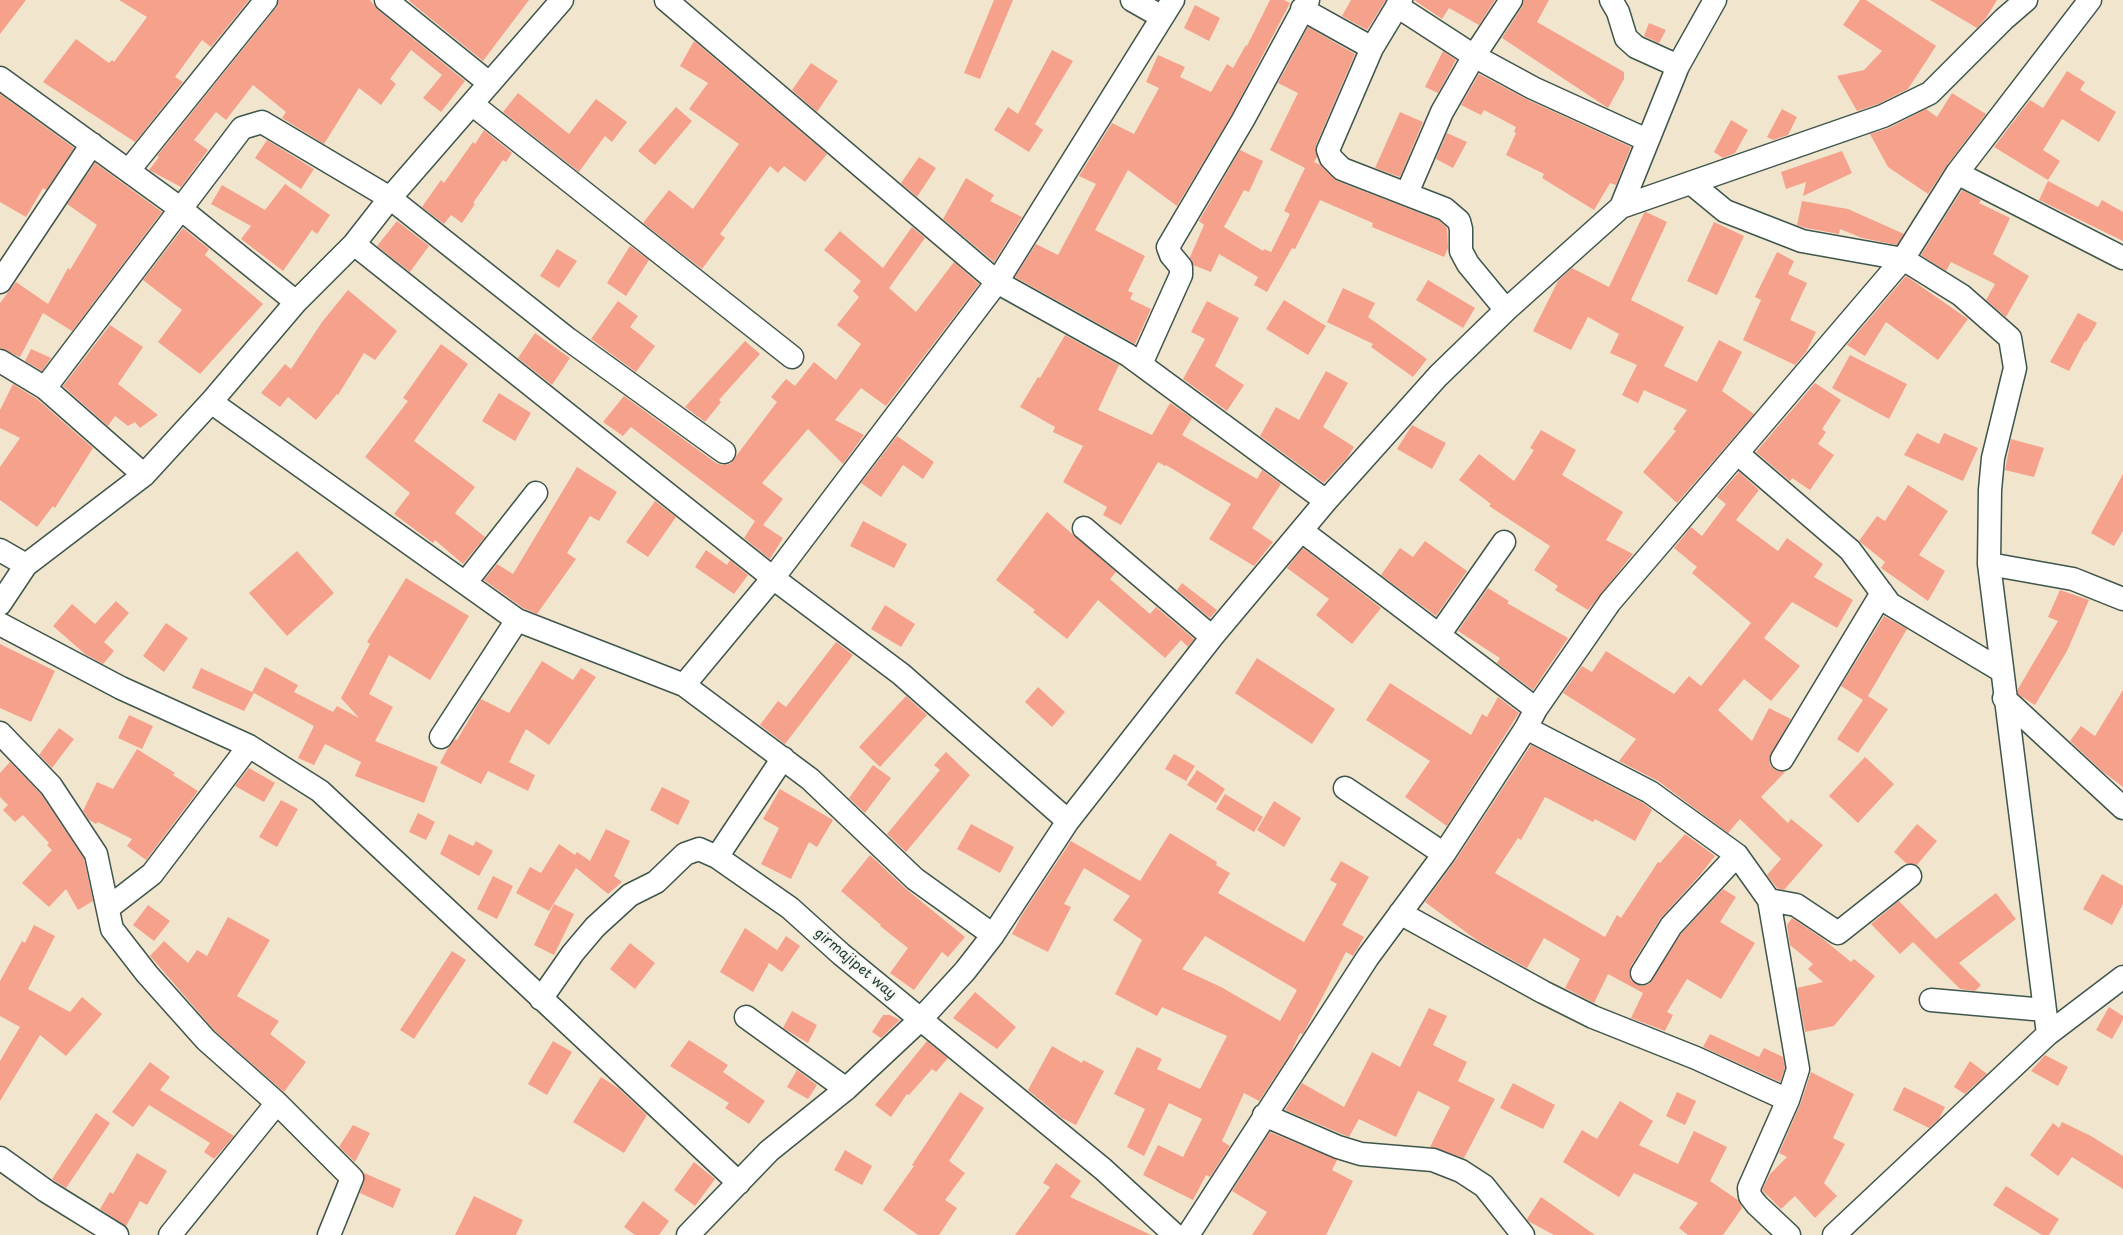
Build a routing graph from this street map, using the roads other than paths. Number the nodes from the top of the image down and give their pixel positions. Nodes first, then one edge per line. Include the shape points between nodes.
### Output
1 (266, 0) edge
2 (386, 0) edge
3 (562, 0) edge
4 (666, 0) edge
5 (1132, 0) edge
6 (1511, 0) edge
7 (1611, 0) edge
8 (1715, 0) edge
9 (2026, 0) edge
10 (2090, 0) edge
11 (1399, 3) edge
12 (1305, 5) edge
13 (1168, 9) edge
14 (1372, 48) junction
15 (1474, 56) junction
16 (1678, 66) junction
17 (1, 80) edge
18 (489, 83) junction
19 (472, 104) junction
20 (1647, 140) junction
21 (92, 144) junction
22 (129, 170) junction
23 (1957, 173) junction
24 (1691, 183) junction
25 (1407, 193) junction
26 (390, 198) junction
27 (1621, 207) junction
28 (181, 209) junction
29 (354, 244) junction
30 (1903, 258) junction
31 (2123, 258) edge
32 (0, 282) edge
33 (997, 282) junction
34 (296, 302) junction
35 (1506, 310) junction
36 (792, 357) dead end
37 (0, 361) edge
38 (1141, 364) junction
39 (45, 388) junction
40 (211, 402) junction
41 (724, 452) dead end
42 (1738, 454) junction
43 (144, 475) junction
44 (536, 493) dead end
45 (1326, 501) junction
46 (1084, 528) dead end
47 (1302, 531) junction
48 (1504, 542) dead end
49 (0, 550) edge
50 (1989, 564) junction
51 (26, 565) junction
52 (773, 578) junction
53 (466, 582) junction
54 (1882, 593) junction
55 (2123, 599) edge
56 (0, 604) edge
57 (517, 620) junction
58 (0, 624) edge
59 (1439, 635) junction
60 (1212, 637) junction
61 (2002, 672) junction
62 (684, 685) junction
63 (2004, 698) junction
64 (1531, 719) junction
65 (0, 733) edge
66 (441, 737) dead end
67 (249, 746) junction
68 (783, 758) junction
69 (1782, 759) dead end
70 (1345, 788) dead end
71 (2123, 808) edge
72 (1068, 821) junction
73 (1444, 854) junction
74 (1737, 855) junction
75 (717, 857) junction
76 (1910, 876) dead end
77 (1770, 900) junction
78 (108, 908) junction
79 (1400, 913) junction
80 (992, 935) junction
81 (1642, 973) dead end
82 (2123, 977) edge
83 (541, 999) junction
84 (1931, 1000) dead end
85 (2045, 1010) junction
86 (746, 1017) dead end
87 (921, 1019) junction
88 (2048, 1034) junction
89 (846, 1089) junction
90 (1788, 1100) junction
91 (277, 1104) junction
92 (1264, 1115) junction
93 (0, 1158) edge
94 (739, 1183) junction
95 (117, 1235) edge
96 (170, 1235) edge
97 (329, 1235) edge
98 (688, 1235) edge
99 (1175, 1235) edge
100 (1188, 1235) edge
101 (1523, 1235) edge
102 (1789, 1235) edge
103 (1834, 1235) edge

1 - 22 street
2 - 18 street
3 - 18 street
4 - 33 street
5 - 13 street
6 - 15 street
7 - 16 street via 1626,38 1636,47
8 - 16 street
9 - 24 street via 1930,93 1883,116
10 - 23 street
11 - 14 street
11 - 15 street
12 - 14 street
12 - 38 street via 1168,247 1170,255 1181,267 1181,274
13 - 33 street
14 - 25 street via 1328,150 1342,169
15 - 20 street via 1533,88
15 - 25 street via 1442,112
16 - 20 street
17 - 21 street
18 - 19 street
19 - 26 street
19 - 36 street
20 - 27 street
21 - 22 street
21 - 32 street
22 - 28 street
23 - 30 street
23 - 31 street
24 - 27 street
24 - 30 street via 1725,211 1802,241
25 - 35 street via 1445,209 1459,221 1461,251
26 - 28 street via 262,122 242,128
26 - 29 street
26 - 41 street via 568,339
27 - 35 street
28 - 34 street
28 - 39 street
29 - 34 street
29 - 52 street
30 - 42 street
30 - 50 street via 1961,295 2010,338 2015,368 1993,458
33 - 38 street
33 - 52 street
34 - 40 street
35 - 45 street via 1438,376
37 - 39 street
38 - 45 street
39 - 43 street
40 - 43 street
40 - 53 street
42 - 54 street via 1850,550
42 - 64 street via 1610,602
43 - 51 street
44 - 53 street
45 - 47 street
46 - 60 street
47 - 59 street
47 - 60 street
48 - 59 street
49 - 51 street
50 - 55 street via 2073,579
50 - 61 street
51 - 56 street
52 - 62 street
52 - 72 street via 901,674
53 - 57 street
54 - 61 street via 1890,604
54 - 69 street
57 - 62 street
57 - 66 street
58 - 67 street via 121,688
59 - 64 street
60 - 72 street
61 - 63 street
62 - 68 street
63 - 71 street
63 - 85 street
64 - 73 street
64 - 74 street via 1650,792
65 - 78 street via 51,786 96,854
67 - 78 street via 152,874
67 - 83 street via 320,790
68 - 75 street
68 - 80 street via 810,779 915,879
70 - 73 street
72 - 80 street
73 - 79 street
74 - 77 street
74 - 81 street via 1671,926
75 - 83 street, girmajipet way via 699,849 685,854 656,882 630,895 595,927
75 - 87 street, girmajipet way via 790,908
76 - 77 street via 1838,933 1796,905
77 - 90 street via 1798,1069
78 - 91 street via 112,929 147,974 206,1040
79 - 90 street via 1594,1017
79 - 92 street via 1368,956
80 - 87 street via 965,971
82 - 88 street
83 - 94 street
84 - 85 street
85 - 88 street
86 - 89 street
87 - 89 street
87 - 99 street, girmajipet way via 1103,1169
88 - 103 street
89 - 94 street via 769,1151
90 - 102 street via 1749,1188 1750,1196 1757,1205
91 - 96 street
91 - 97 street via 352,1178
92 - 100 street
92 - 101 street via 1361,1154 1433,1160 1461,1171 1484,1186
93 - 95 street
94 - 98 street

